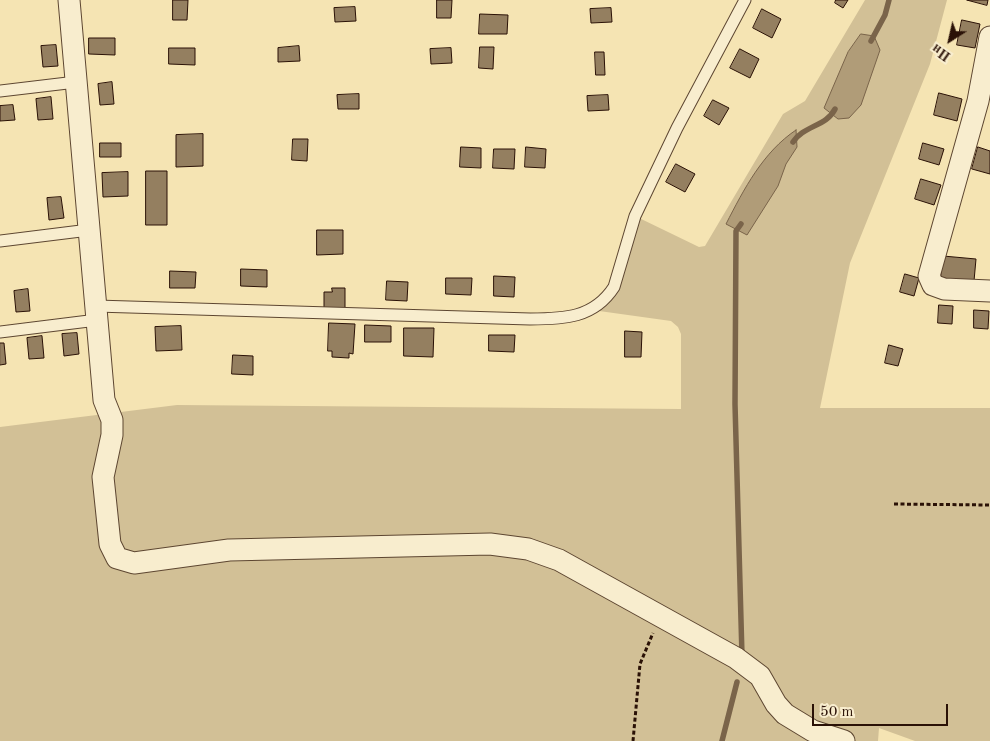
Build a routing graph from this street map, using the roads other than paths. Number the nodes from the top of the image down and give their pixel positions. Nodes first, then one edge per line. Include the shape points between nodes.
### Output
1 (69, 0) edge
2 (745, 0) edge
3 (990, 37) edge
4 (76, 82) junction
5 (0, 91) edge
6 (984, 101) edge
7 (89, 230) junction
8 (0, 241) edge
9 (990, 291) edge
10 (97, 313) junction
11 (0, 332) edge
12 (844, 741) edge

1 - 4 street
2 - 10 lane via 677,128 635,216 614,287 608,297 592,310 573,316 538,319
3 - 6 street
4 - 5 lane
4 - 7 street
6 - 9 street via 929,276 933,285 944,289
7 - 8 lane
7 - 10 street
10 - 11 lane
10 - 12 street via 104,400 112,420 103,477 111,549 120,560 134,563 250,549 490,544 528,549 559,560 752,669 760,676 776,704 797,723

